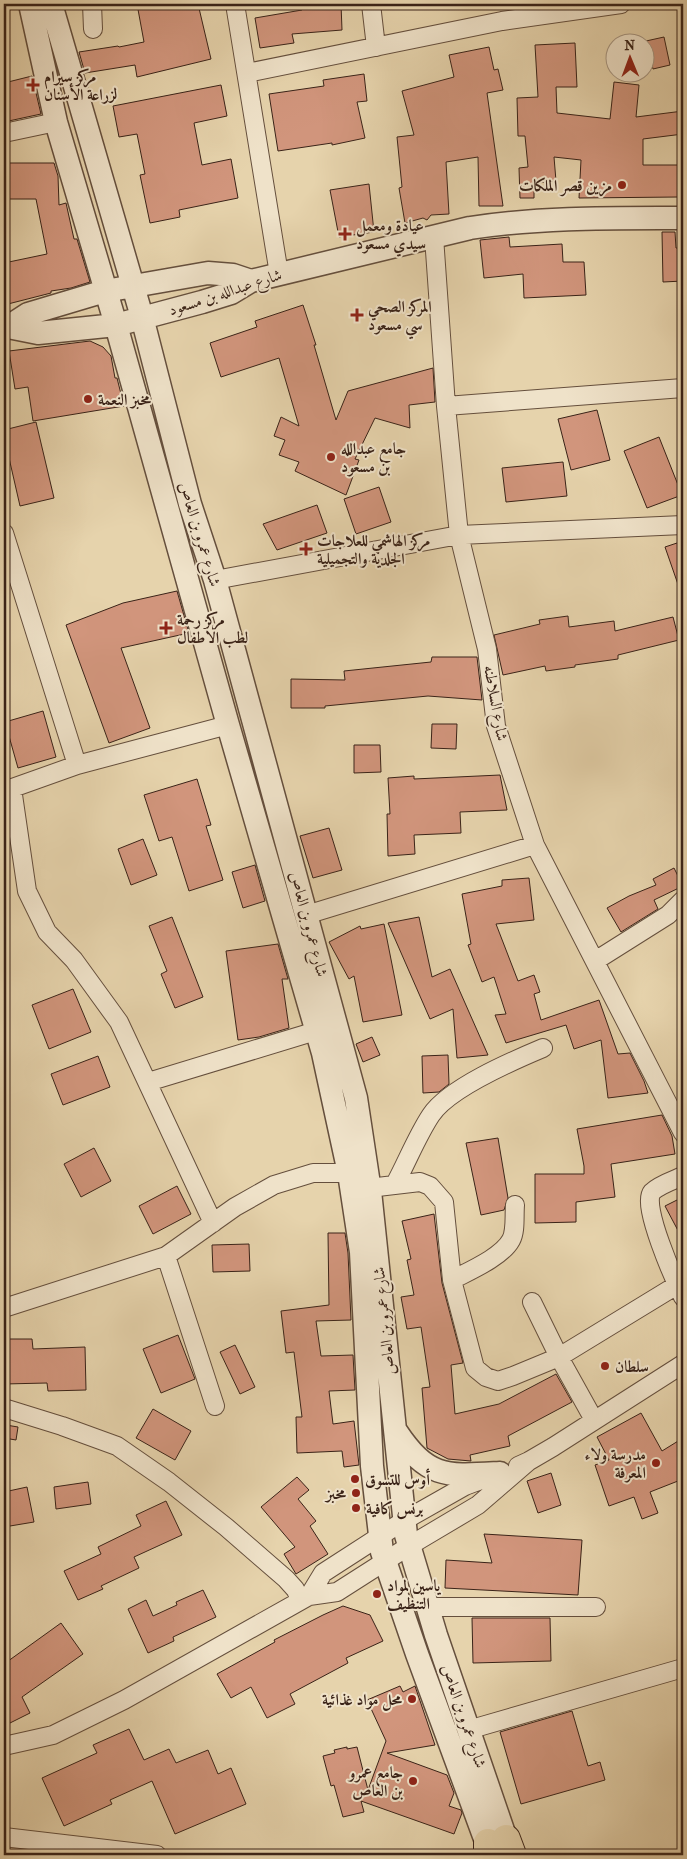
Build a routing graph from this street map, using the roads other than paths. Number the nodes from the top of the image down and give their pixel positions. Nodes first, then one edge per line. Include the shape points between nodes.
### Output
1 (30, 4) edge
2 (51, 4) edge
3 (92, 4) edge
4 (234, 4) edge
5 (371, 4) edge
6 (621, 4) edge
7 (566, 8) edge
8 (93, 29) dead end
9 (376, 47) junction
10 (247, 73) junction
11 (56, 122) junction
12 (4, 133) edge
13 (683, 218) edge
14 (434, 237) junction
15 (279, 274) junction
16 (251, 281) junction
17 (133, 286) junction
18 (105, 291) junction
19 (142, 317) junction
20 (116, 325) junction
21 (6, 328) edge
22 (683, 388) edge
23 (446, 406) junction
24 (683, 525) edge
25 (4, 533) edge
26 (459, 535) junction
27 (215, 580) junction
28 (228, 725) junction
29 (77, 765) junction
30 (8, 790) edge
31 (535, 846) junction
32 (683, 900) edge
33 (306, 915) junction
34 (595, 961) junction
35 (316, 1031) junction
36 (543, 1048) dead end
37 (148, 1082) junction
38 (683, 1133) edge
39 (349, 1173) junction
40 (683, 1176) edge
41 (395, 1184) junction
42 (369, 1188) junction
43 (515, 1205) dead end
44 (213, 1223) junction
45 (166, 1256) junction
46 (452, 1280) junction
47 (680, 1291) edge
48 (532, 1302) dead end
49 (4, 1308) edge
50 (559, 1357) junction
51 (683, 1364) edge
52 (215, 1406) dead end
53 (4, 1408) edge
54 (594, 1420) junction
55 (396, 1431) junction
56 (529, 1461) junction
57 (500, 1473) junction
58 (405, 1520) junction
59 (382, 1536) junction
60 (409, 1546) junction
61 (386, 1562) junction
62 (305, 1598) junction
63 (428, 1607) junction
64 (596, 1607) dead end
65 (683, 1668) edge
66 (468, 1730) junction
67 (4, 1746) edge
68 (4, 1837) edge
69 (499, 1851) edge
70 (157, 1855) edge

1 - 11 street
2 - 17 street, شارع عمرو بن العاص
3 - 8 street
4 - 10 street
5 - 9 street
6 - 7 street
7 - 9 street
9 - 10 street
10 - 15 street
11 - 12 street
11 - 18 street
13 - 14 street, شارع عبدالله بن مسعود via 535,220 470,228
14 - 15 street, شارع عبدالله بن مسعود
14 - 23 street, شارع السلاطنه
15 - 16 street, شارع عبدالله بن مسعود
16 - 17 street via 233,275 208,273
16 - 19 street, شارع عبدالله بن مسعود via 231,293
17 - 18 street
17 - 19 street, شارع عمرو بن العاص
18 - 20 street
18 - 21 street via 28,314
19 - 20 street, شارع عبدالله بن مسعود
19 - 27 street, شارع عمرو بن العاص via 190,504
20 - 21 street, شارع عبدالله بن مسعود via 38,334
20 - 28 street
22 - 23 street
23 - 26 street, شارع السلاطنه
24 - 26 street
25 - 29 street
26 - 27 street
26 - 31 street, شارع السلاطنه via 487,650 496,726
27 - 33 street, شارع عمرو بن العاص
28 - 29 street
28 - 35 street
29 - 30 street
30 - 37 street via 27,892 47,932 74,960 119,1022
31 - 33 street
31 - 34 street, شارع السلاطنه
32 - 34 street via 668,915
33 - 42 street, شارع عمرو بن العاص via 356,1098
34 - 38 street, شارع السلاطنه
35 - 37 street
35 - 39 street
36 - 41 street via 458,1091 441,1105 431,1115
37 - 44 street
39 - 44 street via 313,1174 274,1185 235,1206
39 - 59 street via 360,1252 372,1466
40 - 47 street via 653,1191 649,1197 654,1224
41 - 42 street
41 - 46 street via 420,1182 430,1186 444,1202
42 - 55 street, شارع عمرو بن العاص
43 - 46 street via 511,1241 496,1255
44 - 45 street
45 - 49 street
45 - 52 street
46 - 50 street via 474,1368 486,1377 498,1381
47 - 50 street
48 - 50 street
50 - 54 street
51 - 54 street
53 - 62 street via 116,1446 226,1527
54 - 56 street
55 - 57 street via 417,1458 444,1473
55 - 58 street, شارع عمرو بن العاص
56 - 57 street
56 - 60 street via 478,1505
57 - 58 street via 465,1486
58 - 59 street
58 - 60 street, شارع عمرو بن العاص
59 - 61 street
59 - 62 street via 323,1573
60 - 61 street
60 - 63 street, شارع عمرو بن العاص
61 - 62 street via 337,1592
61 - 69 street via 417,1654
62 - 67 street via 106,1709 54,1734
63 - 64 street
63 - 66 street, شارع عمرو بن العاص
65 - 66 street
66 - 69 street, شارع عمرو بن العاص
68 - 70 street

